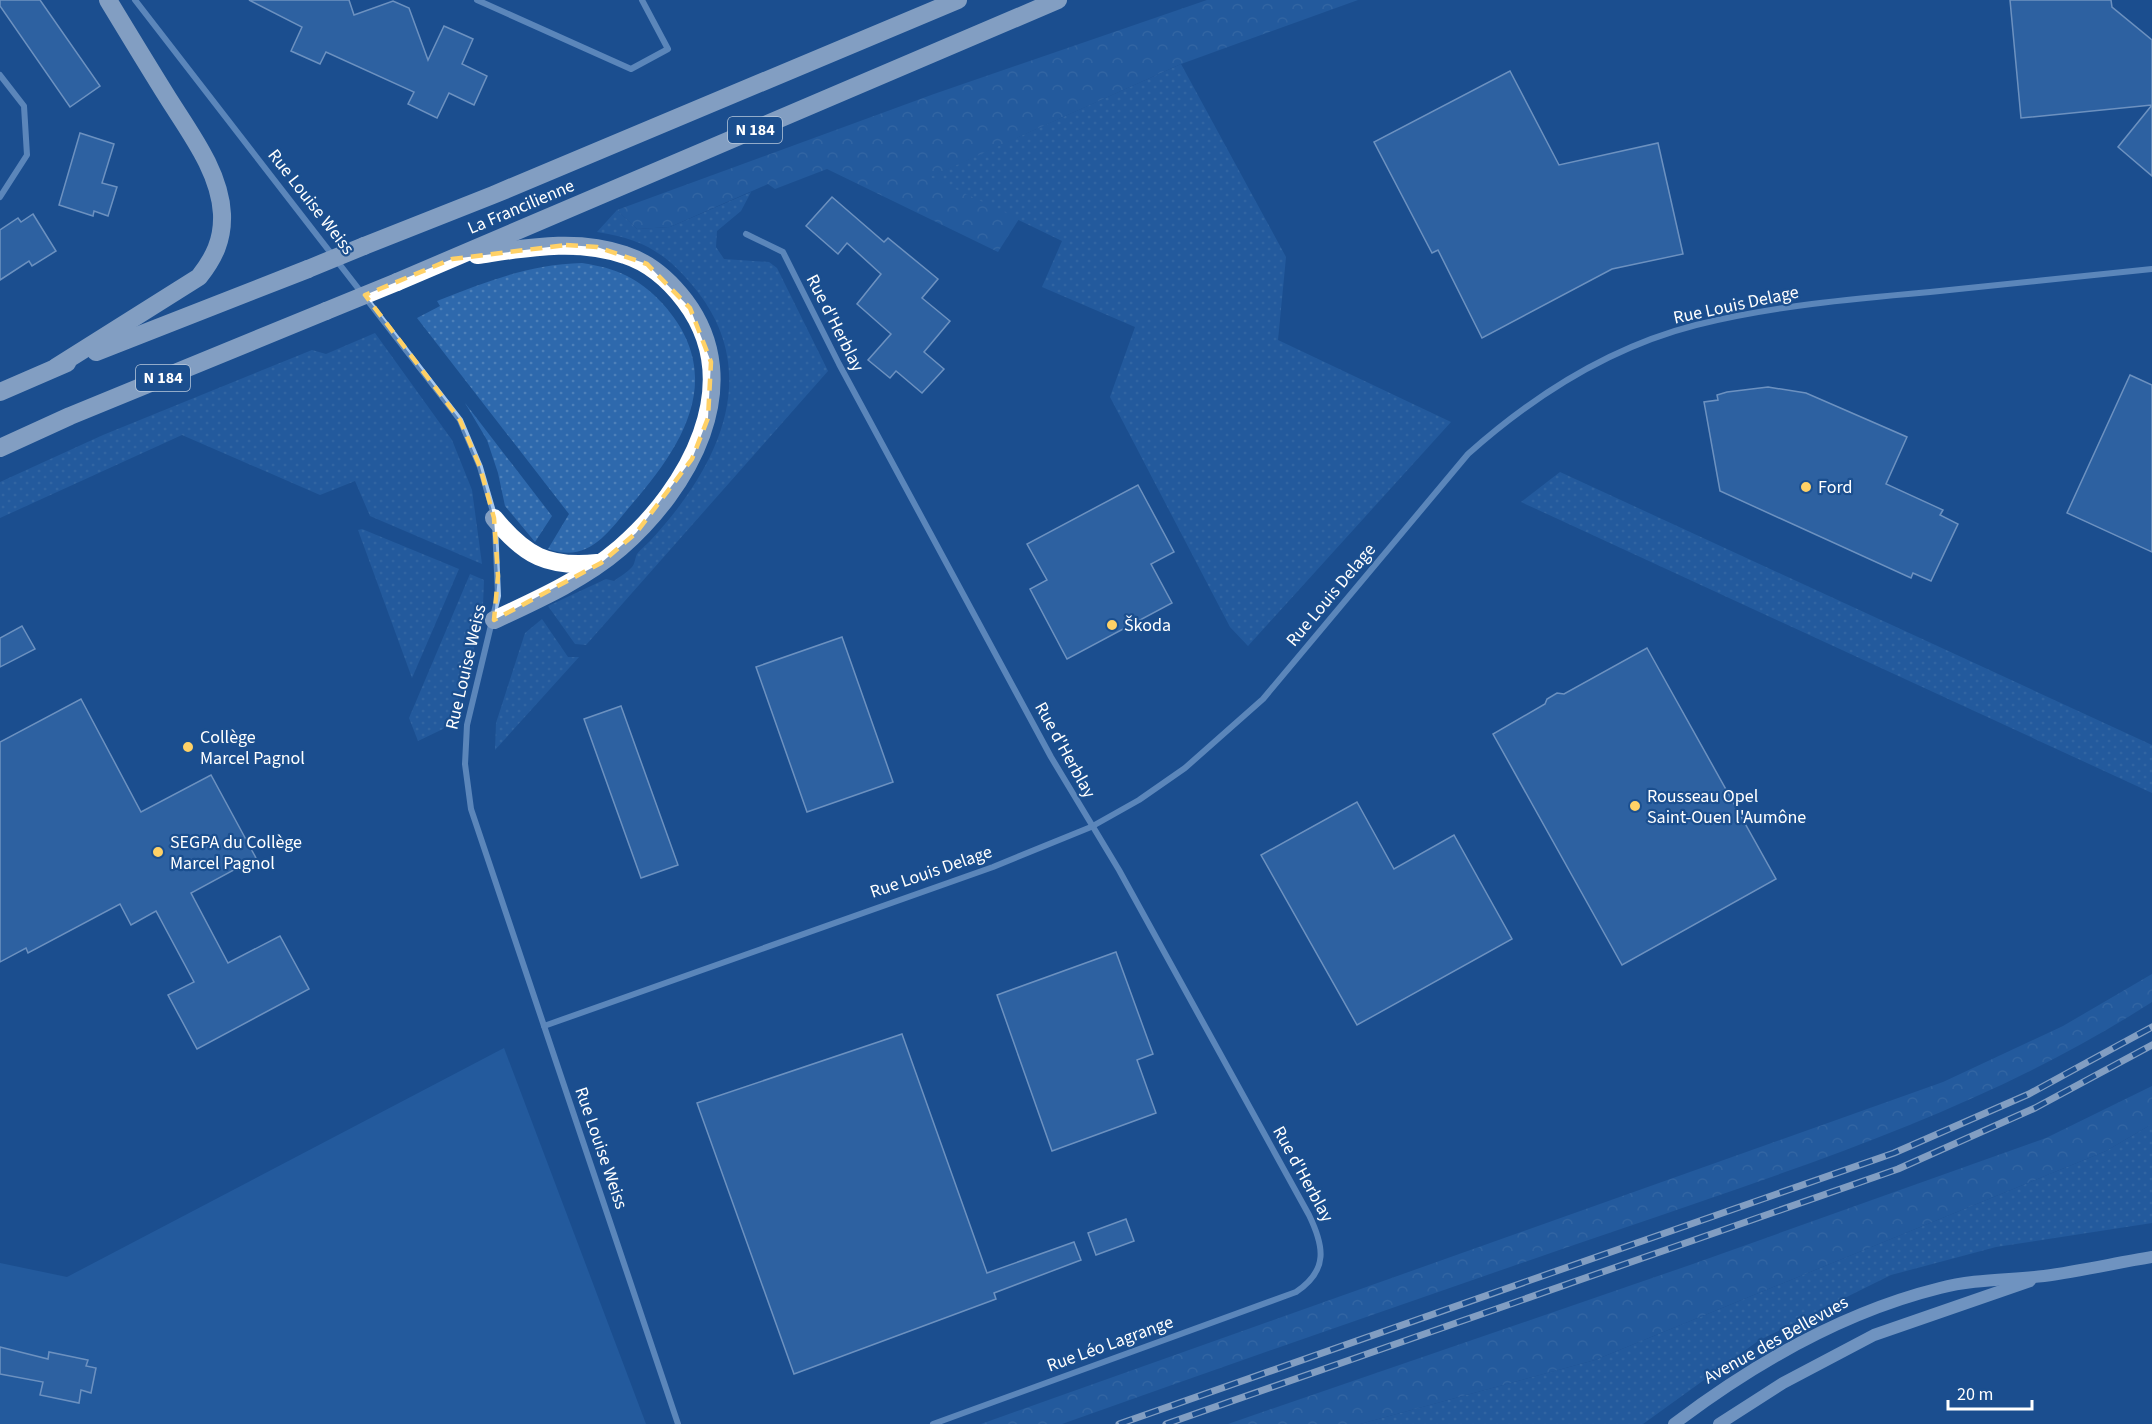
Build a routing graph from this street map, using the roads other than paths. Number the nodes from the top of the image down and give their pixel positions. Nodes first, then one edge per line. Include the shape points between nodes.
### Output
1 (108, 0) edge
2 (135, 0) edge
3 (477, 0) edge
4 (642, 0) edge
5 (1058, 0) edge
6 (951, 2) edge
7 (0, 75) edge
8 (0, 197) edge
9 (747, 234) dead end
10 (452, 259) junction
11 (2152, 269) edge
12 (56, 367) junction
13 (0, 392) edge
14 (0, 448) edge
15 (494, 518) junction
16 (602, 562) junction
17 (494, 620) junction
18 (1091, 827) junction
19 (544, 1026) junction
20 (2152, 1257) edge
21 (2043, 1276) junction
22 (1296, 1292) joint
23 (678, 1424) edge
24 (933, 1424) edge
25 (1674, 1424) edge
26 (1719, 1424) edge

1 - 12 highway via 204,157 218,190 220,238 214,258 199,277
2 - 15 street, Rue Louise Weiss via 460,420 480,466
3 - 4 street via 631,69 668,50
5 - 10 highway, La Francilienne / N 184
6 - 12 highway, La Francilienne / N 184, bridge via 504,190
7 - 8 street via 24,106 27,155
9 - 18 street, Rue d'Herblay via 783,252 856,395
10 - 14 highway, La Francilienne / N 184, bridge
10 - 16 highway via 566,244 597,247 647,264 676,290 698,321 707,345 712,378 701,441 664,499 636,532
11 - 18 street, Rue Louis Delage via 1789,306 1694,325 1600,362 1535,399 1468,454 1263,699 1171,779
12 - 13 highway, La Francilienne / N 184
15 - 16 highway via 524,549 551,563
15 - 17 street, Rue Louise Weiss via 498,576
16 - 17 highway
17 - 19 street, Rue Louise Weiss via 466,725 468,789 478,832
18 - 19 street, Rue Louis Delage via 993,867
18 - 22 street, Rue d'Herblay via 1119,870 1319,1236 1322,1250 1318,1269 1309,1283
19 - 23 street, Rue Louise Weiss
20 - 21 street, Avenue des Bellevues
21 - 25 street, Avenue des Bellevues via 1941,1288 1870,1310 1770,1360
21 - 26 street, Avenue des Bellevues via 1874,1335 1783,1383
22 - 24 street, Rue Léo Lagrange

